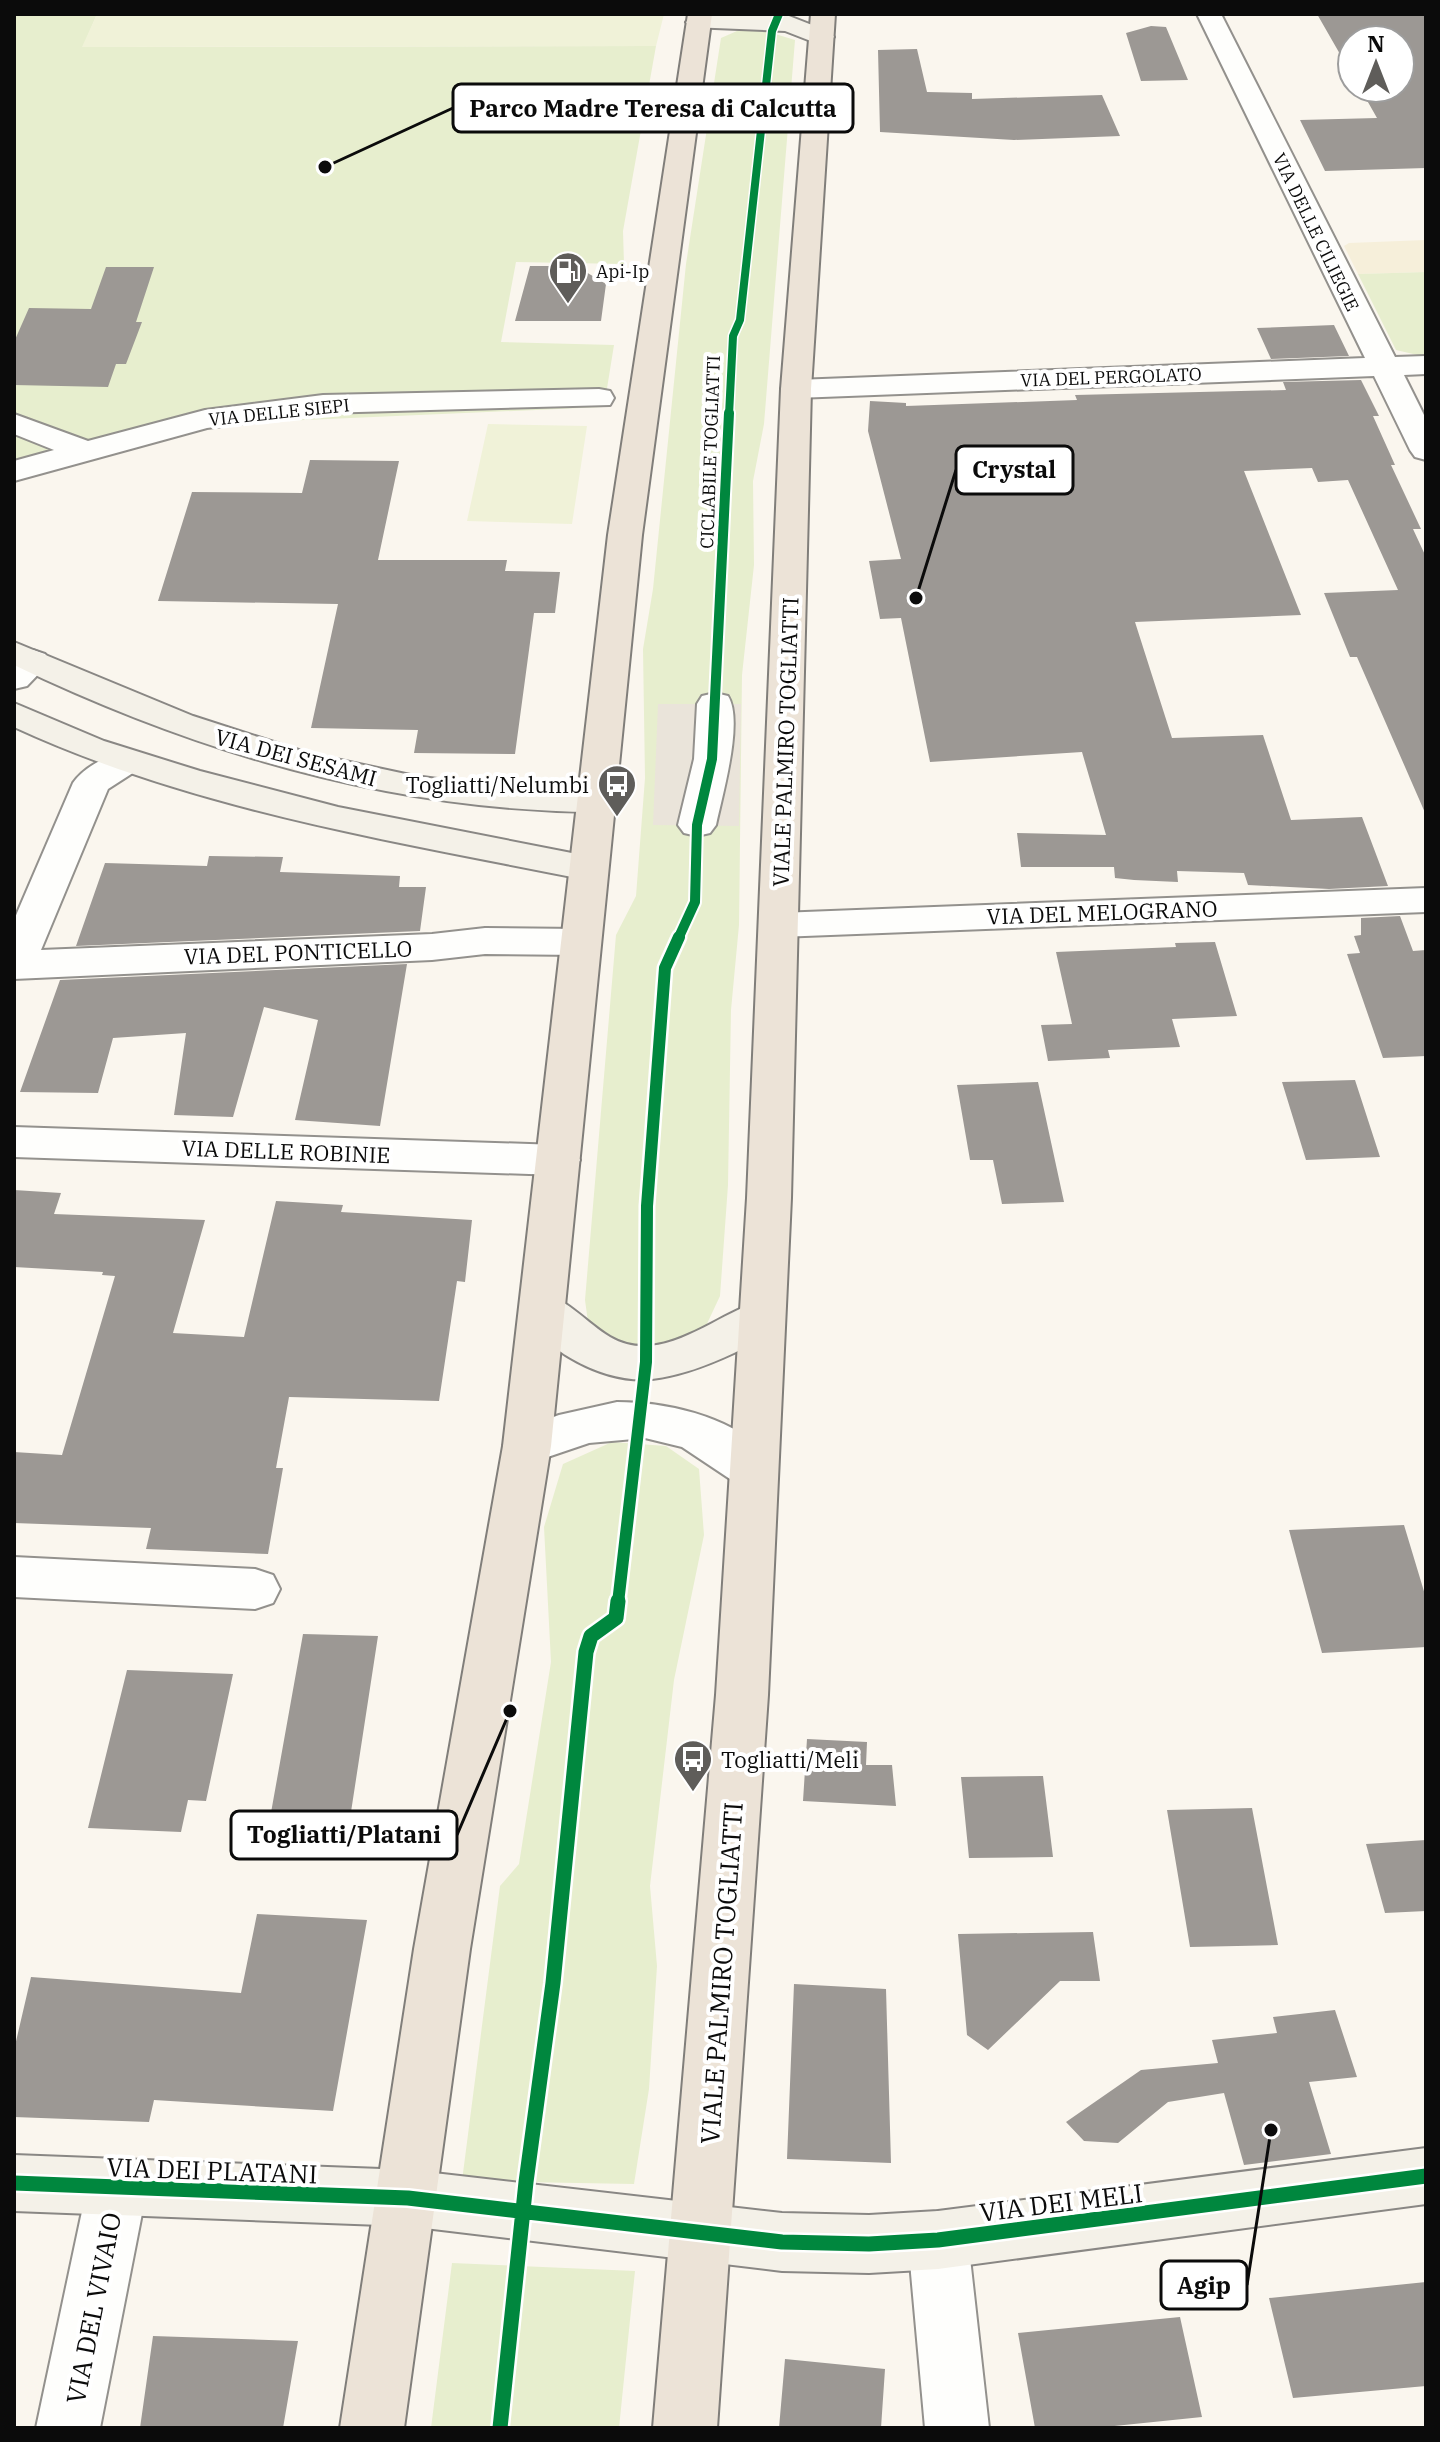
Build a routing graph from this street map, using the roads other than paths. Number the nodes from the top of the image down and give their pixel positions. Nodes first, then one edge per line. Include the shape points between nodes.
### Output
1 (1209, 14) edge
2 (700, 18) edge
3 (822, 26) edge
4 (1426, 365) edge
5 (1383, 367) junction
6 (796, 389) junction
7 (599, 398) dead end
8 (14, 423) edge
9 (82, 450) junction
10 (1426, 450) edge
11 (14, 471) edge
12 (20, 664) edge
13 (715, 704) dead end
14 (14, 714) edge
15 (126, 761) junction
16 (594, 801) junction
17 (697, 825) dead end
18 (587, 868) junction
19 (1426, 900) edge
20 (779, 925) junction
21 (580, 942) junction
22 (14, 965) edge
23 (14, 1142) edge
24 (558, 1160) junction
25 (544, 1310) junction
26 (760, 1318) junction
27 (527, 1446) junction
28 (753, 1470) junction
29 (14, 1577) edge
30 (255, 1589) dead end
31 (1426, 2176) edge
32 (14, 2183) edge
33 (117, 2188) junction
34 (408, 2198) junction
35 (701, 2230) junction
36 (938, 2240) junction
37 (68, 2428) edge
38 (372, 2428) edge
39 (685, 2428) edge
40 (957, 2428) edge

1 - 5 street, VIA DELLE CILIEGIE
2 - 3 street
2 - 16 main road via 642,398
3 - 6 main road, VIALE PALMIRO TOGLIATTI
4 - 5 street, VIA DEL PERGOLATO
5 - 6 street, VIA DEL PERGOLATO
5 - 10 street, VIA DELLE CILIEGIE
6 - 20 main road, VIALE PALMIRO TOGLIATTI
7 - 9 street, VIA DELLE SIEPI via 323,404 205,419
8 - 9 street
9 - 11 street, VIA DELLE SIEPI
12 - 16 street, VIA DEI SESAMI via 167,719 341,770 498,798
13 - 17 street via 712,759
14 - 15 street
15 - 18 street via 336,818
15 - 22 street via 92,783
16 - 18 main road
18 - 21 main road
19 - 20 street, VIA DEL MELOGRANO
20 - 26 main road, VIALE PALMIRO TOGLIATTI
21 - 22 street, VIA DEL PONTICELLO via 485,941
21 - 24 main road
23 - 24 street, VIA DELLE ROBINIE
24 - 25 main road
25 - 26 street via 582,1346 625,1361 679,1358
25 - 27 main road
26 - 28 main road, VIALE PALMIRO TOGLIATTI
27 - 28 street via 612,1419 669,1421 724,1445
27 - 34 main road via 442,1949
28 - 35 main road, VIALE PALMIRO TOGLIATTI via 737,1766
29 - 30 street
31 - 36 street, VIA DEI MELI
32 - 33 street, VIA DEI PLATANI
33 - 34 street, VIA DEI PLATANI
33 - 37 street, VIA DEL VIVAIO
34 - 35 street, VIA DEI PLATANI
34 - 38 main road
35 - 36 street, VIA DEI MELI via 782,2242
35 - 39 main road, VIALE PALMIRO TOGLIATTI
36 - 40 street

